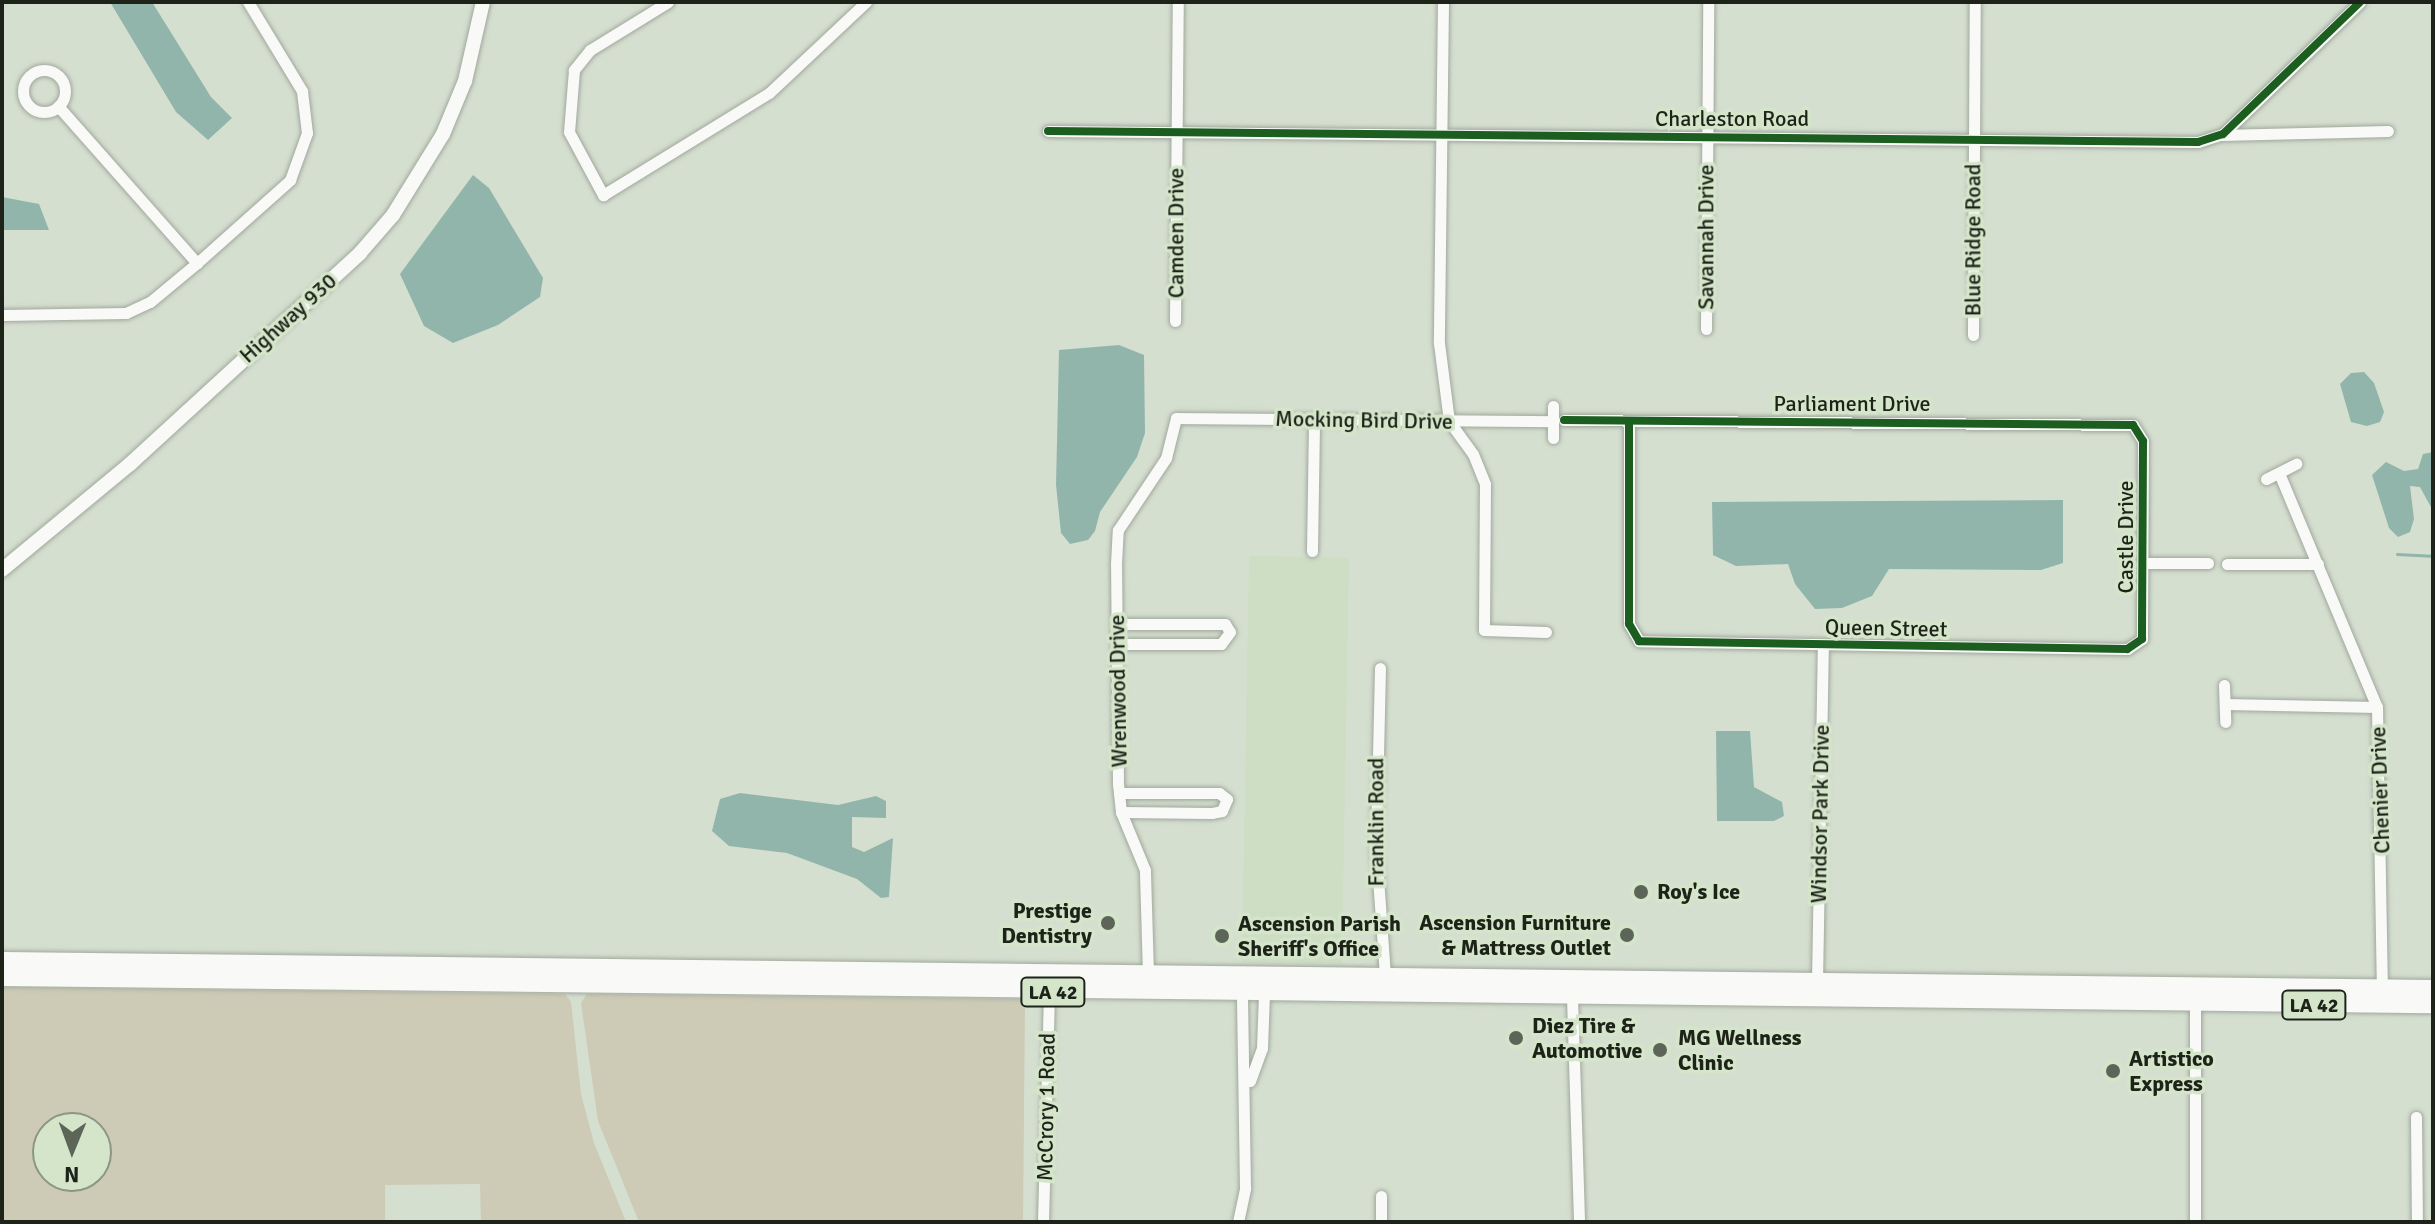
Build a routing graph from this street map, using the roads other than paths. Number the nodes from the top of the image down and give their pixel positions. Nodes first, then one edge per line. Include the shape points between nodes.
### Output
1 (248, 2) edge
2 (483, 2) edge
3 (668, 2) edge
4 (866, 2) edge
5 (1178, 2) edge
6 (1443, 2) edge
7 (1708, 2) edge
8 (1975, 2) edge
9 (2360, 2) edge
10 (58, 106) dead end
11 (1048, 131) dead end
12 (2388, 131) dead end
13 (1177, 132) junction
14 (1441, 134) junction
15 (2221, 135) junction
16 (1706, 137) junction
17 (1974, 139) junction
18 (197, 263) junction
19 (2, 315) edge
20 (1175, 321) dead end
21 (1706, 329) dead end
22 (1973, 335) dead end
23 (1553, 406) dead end
24 (1176, 418) joint
25 (1314, 418) junction
26 (1449, 421) junction
27 (1559, 421) junction
28 (1629, 421) junction
29 (2138, 428) joint
30 (1553, 438) dead end
31 (2296, 464) dead end
32 (2279, 473) junction
33 (2266, 479) dead end
34 (1312, 551) dead end
35 (2144, 563) junction
36 (2208, 563) dead end
37 (2227, 564) dead end
38 (2318, 564) junction
39 (2, 570) edge
40 (1118, 624) junction
41 (1546, 632) dead end
42 (1118, 644) junction
43 (1823, 645) junction
44 (2137, 645) joint
45 (1380, 668) dead end
46 (2224, 685) dead end
47 (2225, 704) junction
48 (2377, 707) junction
49 (2225, 722) dead end
50 (1119, 793) junction
51 (1121, 812) junction
52 (2, 961) edge
53 (987, 973) junction
54 (1148, 974) junction
55 (1385, 976) junction
56 (2, 977) edge
57 (1423, 977) junction
58 (1634, 981) junction
59 (1784, 982) junction
60 (1817, 982) junction
61 (1314, 988) junction
62 (2266, 989) junction
63 (2385, 989) junction
64 (2433, 989) edge
65 (899, 990) junction
66 (1049, 991) junction
67 (1242, 993) junction
68 (1264, 993) junction
69 (1572, 997) junction
70 (1718, 998) junction
71 (2433, 1004) edge
72 (2195, 1005) junction
73 (2299, 1005) junction
74 (1247, 1090) junction
75 (2416, 1117) dead end
76 (1381, 1196) dead end
77 (1043, 1222) edge
78 (1238, 1222) edge
79 (1381, 1222) edge
80 (1579, 1222) edge
81 (2195, 1222) edge
82 (2417, 1222) edge

1 - 18 street via 302,91 307,133 290,180
2 - 39 street, Highway 930 via 475,48 448,121 429,162 393,215 360,253 130,464
3 - 4 street via 590,50 574,70 569,132 603,195 769,93
5 - 13 street, Camden Drive
6 - 14 street
7 - 16 street, Savannah Drive
8 - 17 street, Blue Ridge Road
9 - 15 street
10 - 18 street
11 - 13 street, Charleston Road
12 - 15 street, Charleston Road
13 - 14 street, Charleston Road
13 - 20 street, Camden Drive
14 - 16 street, Charleston Road
14 - 26 street via 1439,343
15 - 17 street, Charleston Road via 2184,143
16 - 17 street, Charleston Road
16 - 21 street, Savannah Drive
17 - 22 street, Blue Ridge Road
18 - 19 street via 150,302 126,313
23 - 27 street
24 - 25 street, Mocking Bird Drive
24 - 40 street, Wrenwood Drive via 1166,458 1118,530
25 - 26 street, Mocking Bird Drive
25 - 34 street
26 - 27 street, Mocking Bird Drive
26 - 41 street via 1473,454 1485,484 1484,630
27 - 28 street, Parliament Drive
27 - 30 street
28 - 29 street, Parliament Drive via 2120,422
28 - 43 street, Queen Street via 1629,624 1634,639
29 - 35 street, Castle Drive via 2143,441
31 - 32 street
32 - 33 street
32 - 38 street, Chenier Drive
35 - 36 street
35 - 44 street, Castle Drive via 2144,630
37 - 38 street
38 - 48 street, Chenier Drive
40 - 42 street, Wrenwood Drive
40 - 42 street via 1225,624 1230,632 1221,644
42 - 50 street, Wrenwood Drive
43 - 44 street, Queen Street
43 - 60 street, Windsor Park Drive
45 - 55 street, Franklin Road via 1376,850
46 - 47 street
47 - 48 street
47 - 49 street
48 - 63 street, Chenier Drive
50 - 51 street, Wrenwood Drive
50 - 51 street via 1219,793 1227,799 1222,811 1212,813
51 - 54 street, Wrenwood Drive via 1145,870
52 - 53 main road, LA 42
53 - 54 main road, LA 42
53 - 65 main road via 972,984 931,983
54 - 55 main road, LA 42
54 - 66 main road via 1121,981 1058,981
55 - 57 main road, LA 42
56 - 65 main road, LA 42
57 - 58 main road, LA 42
57 - 61 main road via 1394,985
58 - 59 main road, LA 42
58 - 69 main road via 1617,988 1578,990
59 - 60 main road, LA 42
59 - 70 main road via 1766,992
60 - 62 main road, LA 42
61 - 67 main road via 1259,984
61 - 68 main road, LA 42
61 - 69 main road, LA 42
62 - 63 main road, LA 42
62 - 72 main road via 2249,995 2200,996
63 - 64 main road, LA 42
63 - 73 street via 2375,997 2320,998
65 - 66 main road, LA 42
66 - 67 main road, LA 42
66 - 77 street, McCrory 1 Road
67 - 68 main road, LA 42
67 - 74 street
68 - 74 street via 1262,1048
69 - 70 main road, LA 42
69 - 80 street
70 - 72 main road, LA 42
71 - 73 main road, LA 42
72 - 73 main road, LA 42
72 - 81 street
74 - 78 street via 1245,1188
75 - 82 street
76 - 79 street

